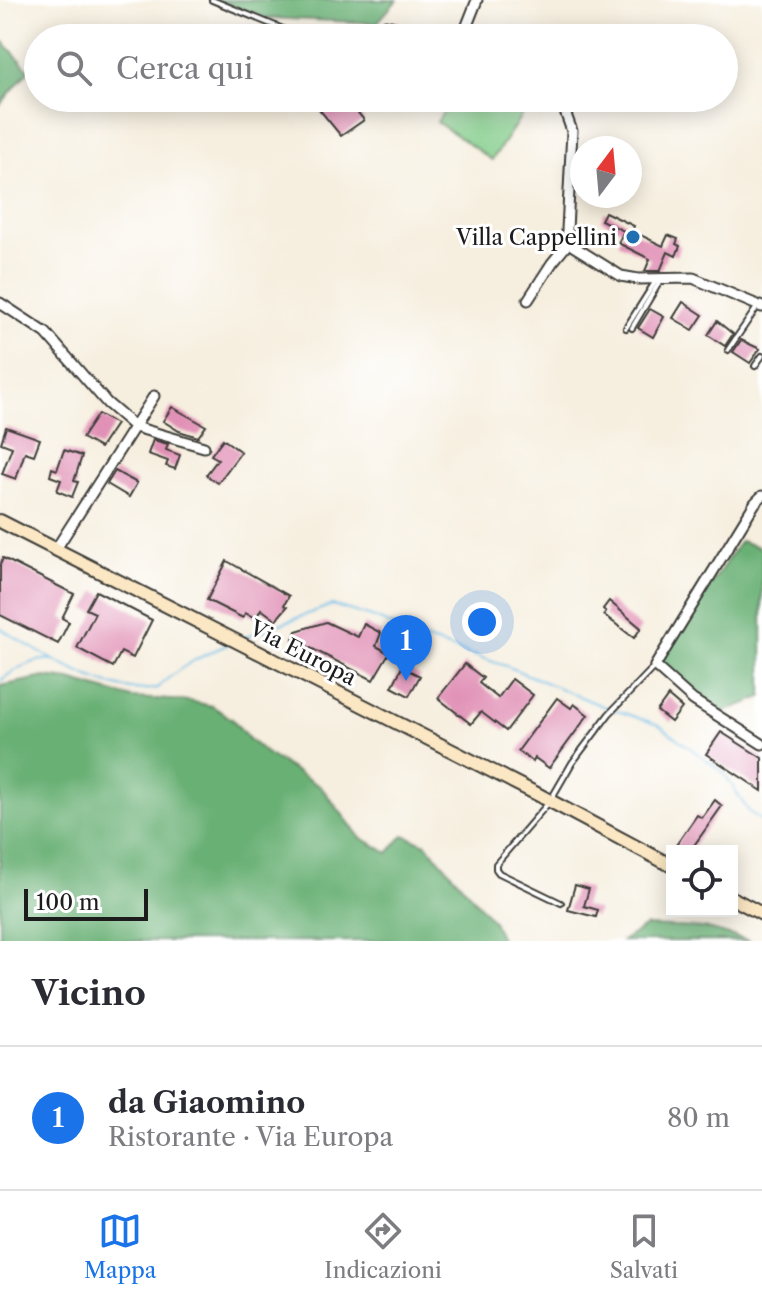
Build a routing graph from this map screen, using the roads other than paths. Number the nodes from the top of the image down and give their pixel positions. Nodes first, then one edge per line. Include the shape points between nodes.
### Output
1 (212, 0) edge
2 (477, 0) edge
3 (271, 24) edge
4 (468, 24) edge
5 (567, 112) edge
6 (570, 241) junction
7 (660, 278) junction
8 (528, 300) dead end
9 (0, 303) edge
10 (760, 306) edge
11 (629, 328) dead end
12 (728, 350) dead end
13 (762, 356) edge
14 (755, 366) dead end
15 (154, 396) dead end
16 (135, 427) junction
17 (204, 447) dead end
18 (762, 496) edge
19 (0, 521) edge
20 (56, 549) junction
21 (655, 666) junction
22 (762, 744) edge
23 (550, 801) junction
24 (666, 863) edge
25 (738, 901) edge
26 (561, 903) dead end
27 (762, 914) edge

1 - 3 lane
2 - 4 street
5 - 6 street via 573,140
6 - 7 street via 621,276
6 - 8 street
7 - 10 street via 693,278
7 - 11 lane
9 - 16 street via 46,333
10 - 12 lane
13 - 14 lane
15 - 16 street
16 - 17 street
16 - 20 street
18 - 21 street
19 - 20 main road, Via Europa
20 - 23 main road, Via Europa
21 - 22 street via 693,700
21 - 23 lane via 609,714
23 - 24 main road, Via Europa
23 - 26 lane via 496,869
25 - 27 main road

